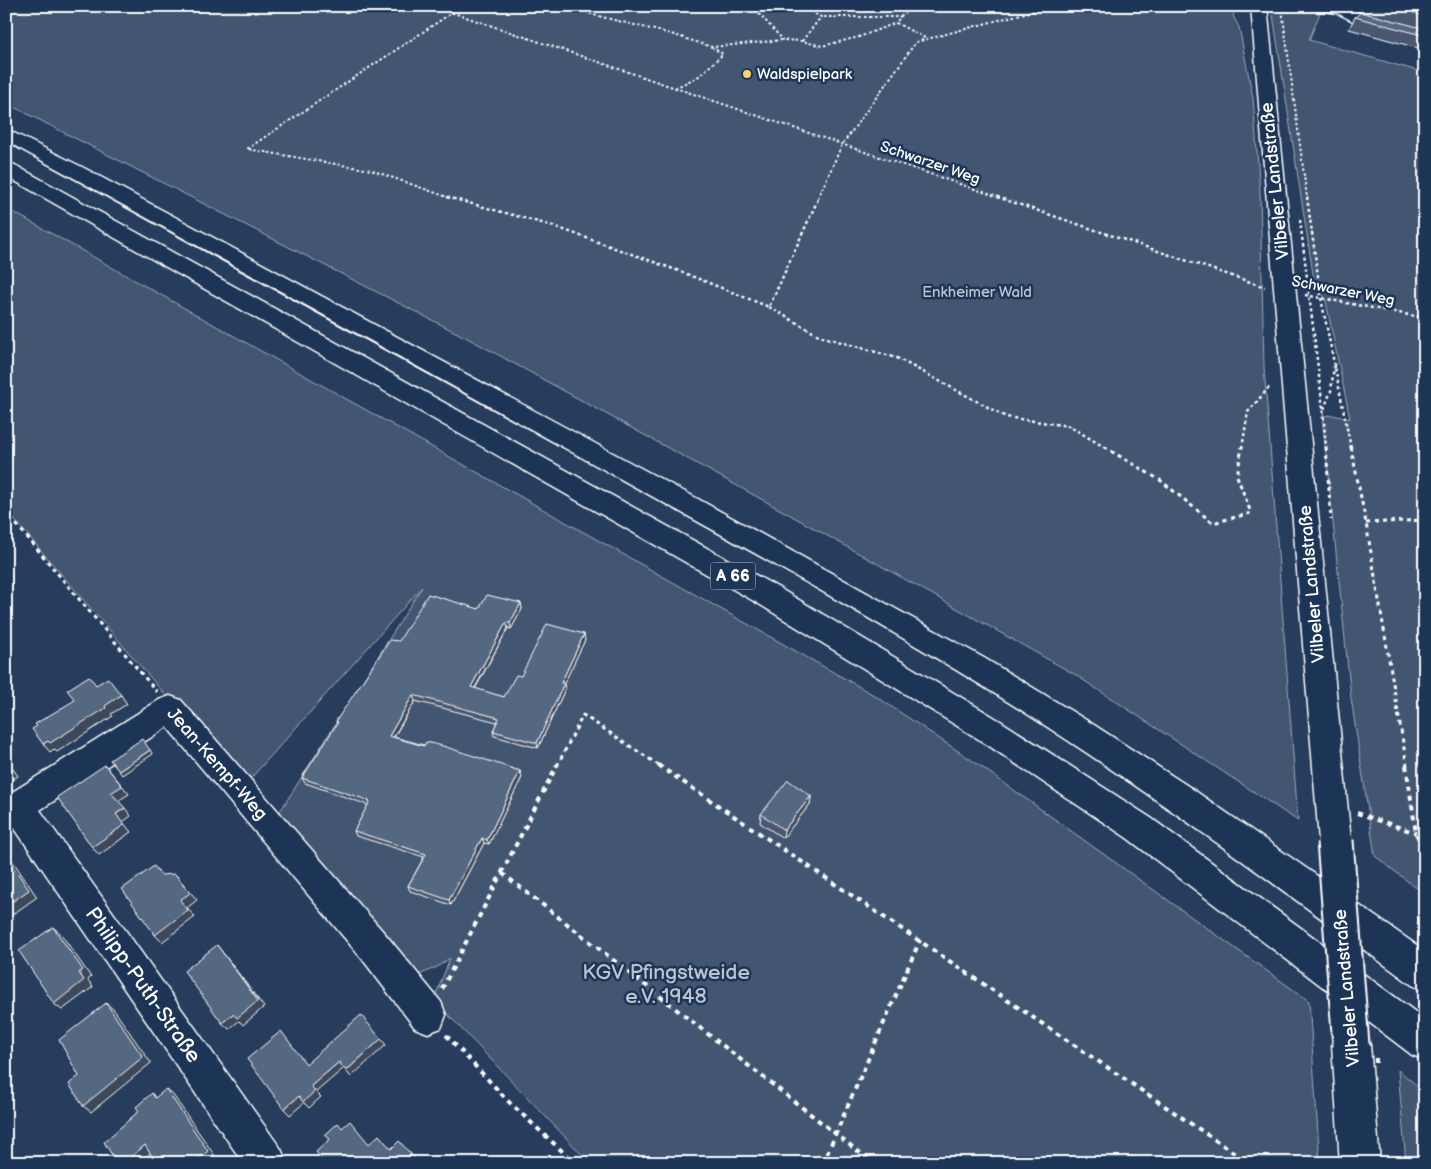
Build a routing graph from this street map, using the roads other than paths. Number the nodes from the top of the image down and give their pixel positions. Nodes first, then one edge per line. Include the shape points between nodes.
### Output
1 (1316, 6) edge
2 (1260, 7) edge
3 (1346, 8) edge
4 (1425, 36) edge
5 (6, 134) edge
6 (6, 168) edge
7 (12, 810) edge
8 (1425, 973) edge
9 (428, 1015) road end
10 (1425, 1042) edge
11 (267, 1163) edge
12 (1360, 1163) edge

1 - 3 main road
2 - 12 main road, Vilbeler Landstraße, bridge via 1335,841
3 - 4 main road via 1361,19
5 - 8 main road, A 66 via 775,552 950,653 1032,702 1171,794
6 - 10 main road, A 66 via 768,596 923,689 1139,828
7 - 9 main road, Jean-Kempf-Weg via 170,708 376,948
7 - 11 main road, Philipp-Puth-Straße

